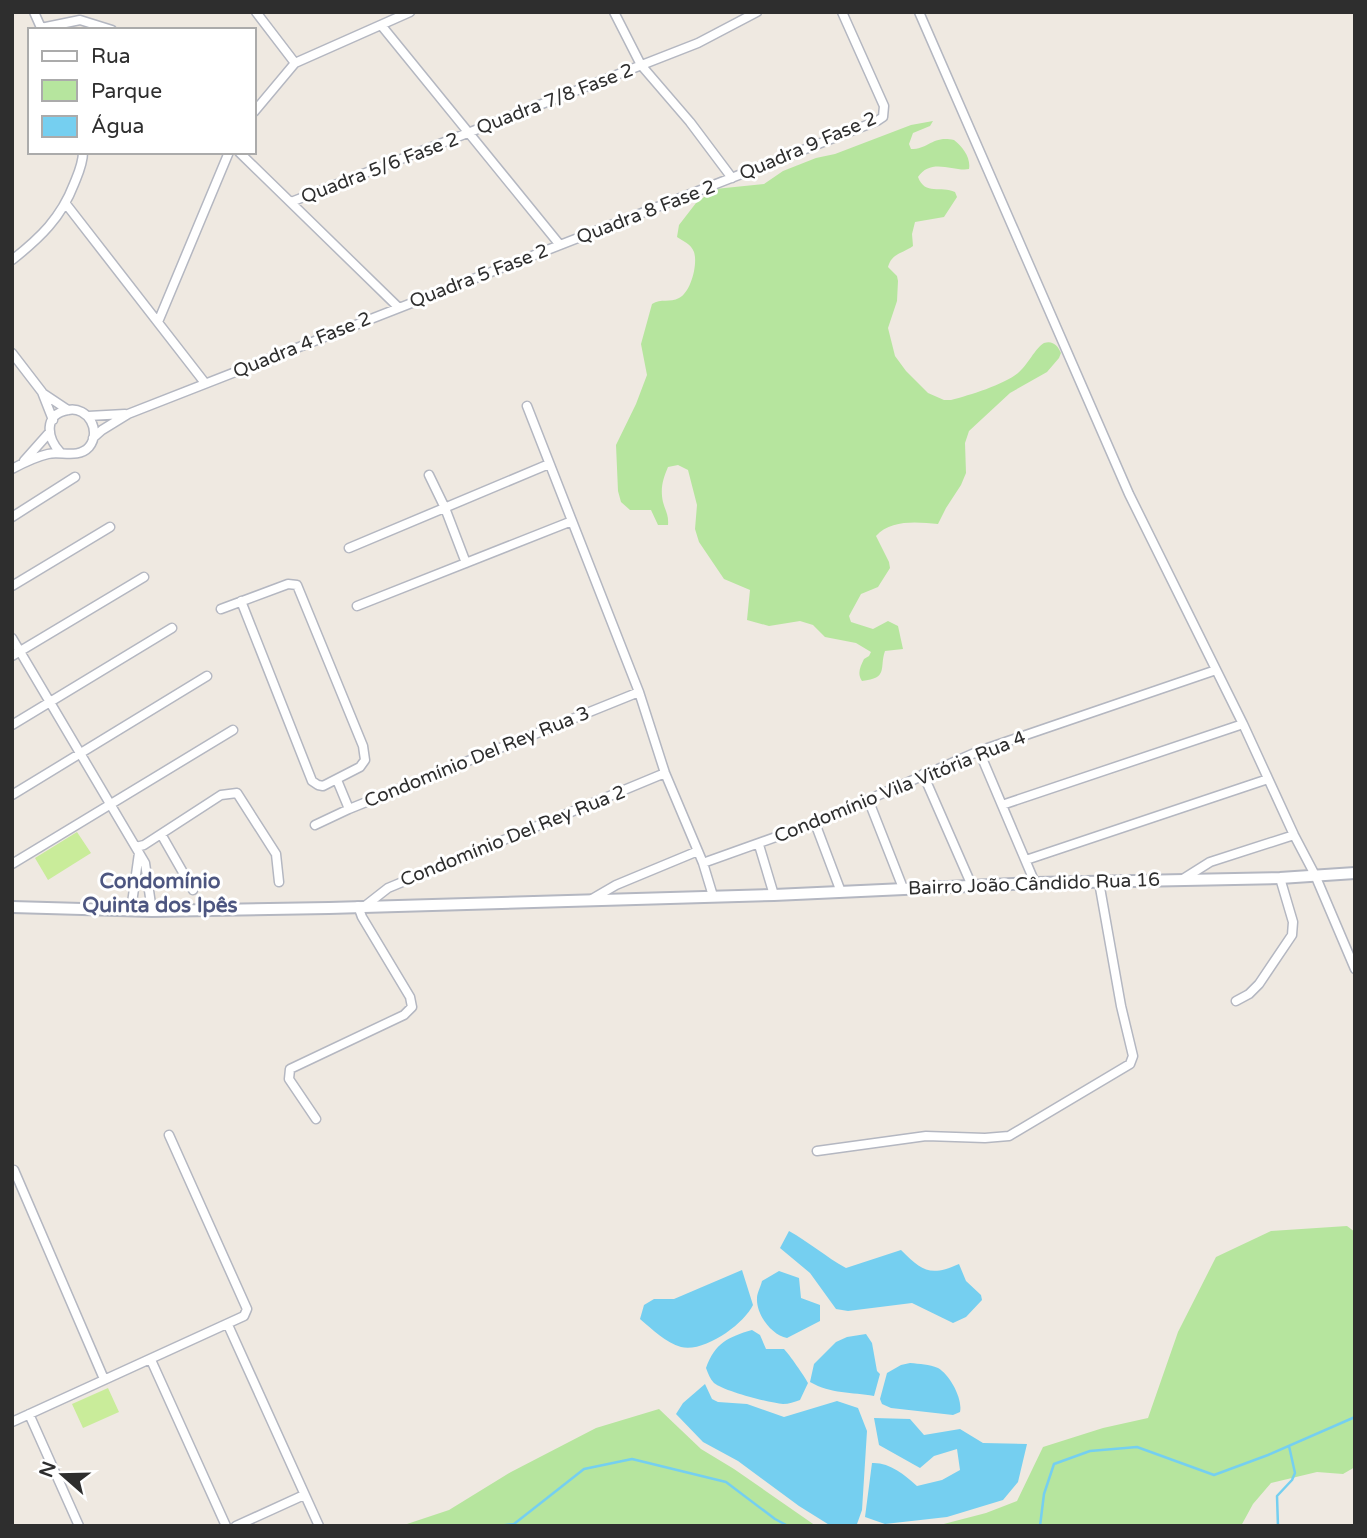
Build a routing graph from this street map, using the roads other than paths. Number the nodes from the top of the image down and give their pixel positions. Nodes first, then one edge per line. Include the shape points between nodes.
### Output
1 (34, 12) edge
2 (256, 12) edge
3 (410, 12) edge
4 (614, 12) edge
5 (757, 12) edge
6 (842, 12) edge
7 (919, 12) edge
8 (381, 25) junction
9 (42, 28) edge
10 (46, 28) edge
11 (105, 28) edge
12 (295, 63) junction
13 (641, 65) junction
14 (256, 110) edge
15 (469, 133) junction
16 (83, 154) edge
17 (228, 154) edge
18 (241, 154) edge
19 (732, 178) junction
20 (291, 202) junction
21 (66, 204) junction
22 (560, 245) junction
23 (12, 260) edge
24 (398, 307) junction
25 (158, 322) junction
26 (12, 353) edge
27 (205, 383) junction
28 (42, 392) junction
29 (527, 406) dead end
30 (68, 410) junction
31 (128, 414) junction
32 (88, 416) junction
33 (53, 419) junction
34 (48, 434) junction
35 (93, 438) junction
36 (60, 452) junction
37 (22, 463) junction
38 (550, 464) junction
39 (12, 469) edge
40 (429, 475) dead end
41 (75, 477) dead end
42 (444, 508) junction
43 (12, 517) edge
44 (572, 521) junction
45 (110, 527) dead end
46 (349, 548) dead end
47 (466, 563) junction
48 (144, 577) dead end
49 (12, 586) edge
50 (241, 601) junction
51 (357, 606) dead end
52 (221, 609) dead end
53 (172, 628) dead end
54 (12, 638) edge
55 (16, 654) edge
56 (1216, 670) junction
57 (207, 676) dead end
58 (639, 692) junction
59 (51, 702) junction
60 (1243, 724) junction
61 (12, 725) edge
62 (233, 730) dead end
63 (979, 751) junction
64 (82, 753) junction
65 (665, 773) junction
66 (923, 774) junction
67 (1268, 779) junction
68 (337, 780) junction
69 (12, 795) edge
70 (868, 799) junction
71 (112, 805) junction
72 (1002, 805) junction
73 (349, 809) junction
74 (815, 823) junction
75 (315, 825) dead end
76 (161, 834) junction
77 (1294, 835) junction
78 (759, 845) junction
79 (137, 850) junction
80 (698, 851) junction
81 (1026, 860) junction
82 (703, 863) junction
83 (12, 864) edge
84 (1355, 873) edge
85 (1315, 875) junction
86 (1280, 878) junction
87 (1183, 879) junction
88 (279, 882) dead end
89 (1099, 882) junction
90 (1035, 883) junction
91 (972, 886) junction
92 (903, 888) junction
93 (193, 890) dead end
94 (841, 892) junction
95 (774, 895) junction
96 (713, 896) junction
97 (592, 899) junction
98 (361, 906) junction
99 (12, 907) edge
100 (131, 910) junction
101 (152, 911) junction
102 (1354, 966) edge
103 (1236, 1001) dead end
104 (316, 1119) dead end
105 (169, 1135) dead end
106 (817, 1151) dead end
107 (14, 1170) dead end
108 (228, 1325) junction
109 (151, 1360) junction
110 (104, 1379) junction
111 (29, 1415) junction
112 (12, 1422) edge
113 (304, 1494) junction
114 (79, 1526) edge
115 (226, 1526) edge
116 (236, 1526) edge
117 (319, 1526) edge

1 - 9 street
2 - 12 street
3 - 8 street
4 - 13 street
5 - 13 street, Quadra 7/8 Fase 2
6 - 19 street, Quadra 9 Fase 2 via 884,114 877,121
7 - 56 street via 1129,494
8 - 12 street
8 - 15 street
10 - 11 street via 79,20
12 - 14 street
13 - 15 street, Quadra 7/8 Fase 2
13 - 19 street
15 - 20 street, Quadra 5/6 Fase 2
15 - 22 street
16 - 21 street
17 - 25 street
18 - 20 street
19 - 22 street, Quadra 8 Fase 2
20 - 24 street
21 - 23 street via 38,240
21 - 25 street
22 - 24 street, Quadra 5 Fase 2
24 - 27 street, Quadra 4 Fase 2
25 - 27 street
26 - 28 street
27 - 31 street, Quadra 4 Fase 2
28 - 30 street
28 - 33 street
29 - 38 street
30 - 32 street
30 - 33 street
31 - 32 street
31 - 35 street
32 - 35 street
33 - 34 street
34 - 36 street
34 - 37 street
35 - 36 street via 80,453
36 - 37 street
37 - 39 street
38 - 42 street
38 - 44 street
40 - 42 street
41 - 43 street
42 - 46 street
42 - 47 street
44 - 47 street
44 - 58 street
45 - 49 street
47 - 51 street
48 - 55 street
50 - 52 street
50 - 68 street via 312,781 320,786
50 - 68 street via 288,583 299,588 363,746 363,763
53 - 59 street
54 - 55 street
55 - 59 street
56 - 60 street
56 - 63 street, Condomínio Vila Vitória Rua 4
57 - 64 street
58 - 65 street
58 - 73 street, Condomínio Del Rey Rua 3
59 - 61 street
59 - 64 street
60 - 67 street
60 - 72 street
62 - 71 street
63 - 66 street, Condomínio Vila Vitória Rua 4
63 - 72 street
64 - 69 street
64 - 71 street
65 - 80 street
65 - 98 street, Condomínio Del Rey Rua 2 via 387,888
66 - 70 street, Condomínio Vila Vitória Rua 4
66 - 91 street
67 - 77 street
67 - 81 street
68 - 73 street
70 - 74 street, Condomínio Vila Vitória Rua 4
70 - 92 street
71 - 79 street
71 - 83 street
72 - 81 street
73 - 75 street, Condomínio Del Rey Rua 3
74 - 78 street, Condomínio Vila Vitória Rua 4
74 - 94 street
76 - 79 street
76 - 88 street via 221,794 237,793 276,854
76 - 93 street
77 - 85 street
77 - 87 street via 1210,862
78 - 82 street, Condomínio Vila Vitória Rua 4
78 - 95 street
79 - 100 street
79 - 101 street via 145,863
80 - 82 street
80 - 97 street
81 - 90 street
82 - 96 street
84 - 85 street, Bairro João Cândido Rua 16
85 - 86 street, Bairro João Cândido Rua 16
85 - 102 street
86 - 87 street, Bairro João Cândido Rua 16
86 - 103 street via 1292,934 1259,984
87 - 89 street, Bairro João Cândido Rua 16
89 - 90 street, Bairro João Cândido Rua 16
89 - 106 street via 1133,1056 1130,1064 1009,1136 926,1136
90 - 91 street, Bairro João Cândido Rua 16
91 - 92 street, Bairro João Cândido Rua 16
92 - 94 street, Bairro João Cândido Rua 16
94 - 95 street, Bairro João Cândido Rua 16
95 - 96 street, Bairro João Cândido Rua 16
96 - 97 street, Bairro João Cândido Rua 16
97 - 98 street, Bairro João Cândido Rua 16
98 - 101 street, Bairro João Cândido Rua 16
98 - 104 street via 362,917 412,1007 290,1069 289,1079
99 - 100 street, Bairro João Cândido Rua 16
100 - 101 street, Bairro João Cândido Rua 16
105 - 108 street via 247,1309
107 - 110 street
108 - 109 street
108 - 113 street
109 - 110 street
109 - 115 street
110 - 111 street
111 - 112 street
111 - 114 street
113 - 116 street
113 - 117 street

